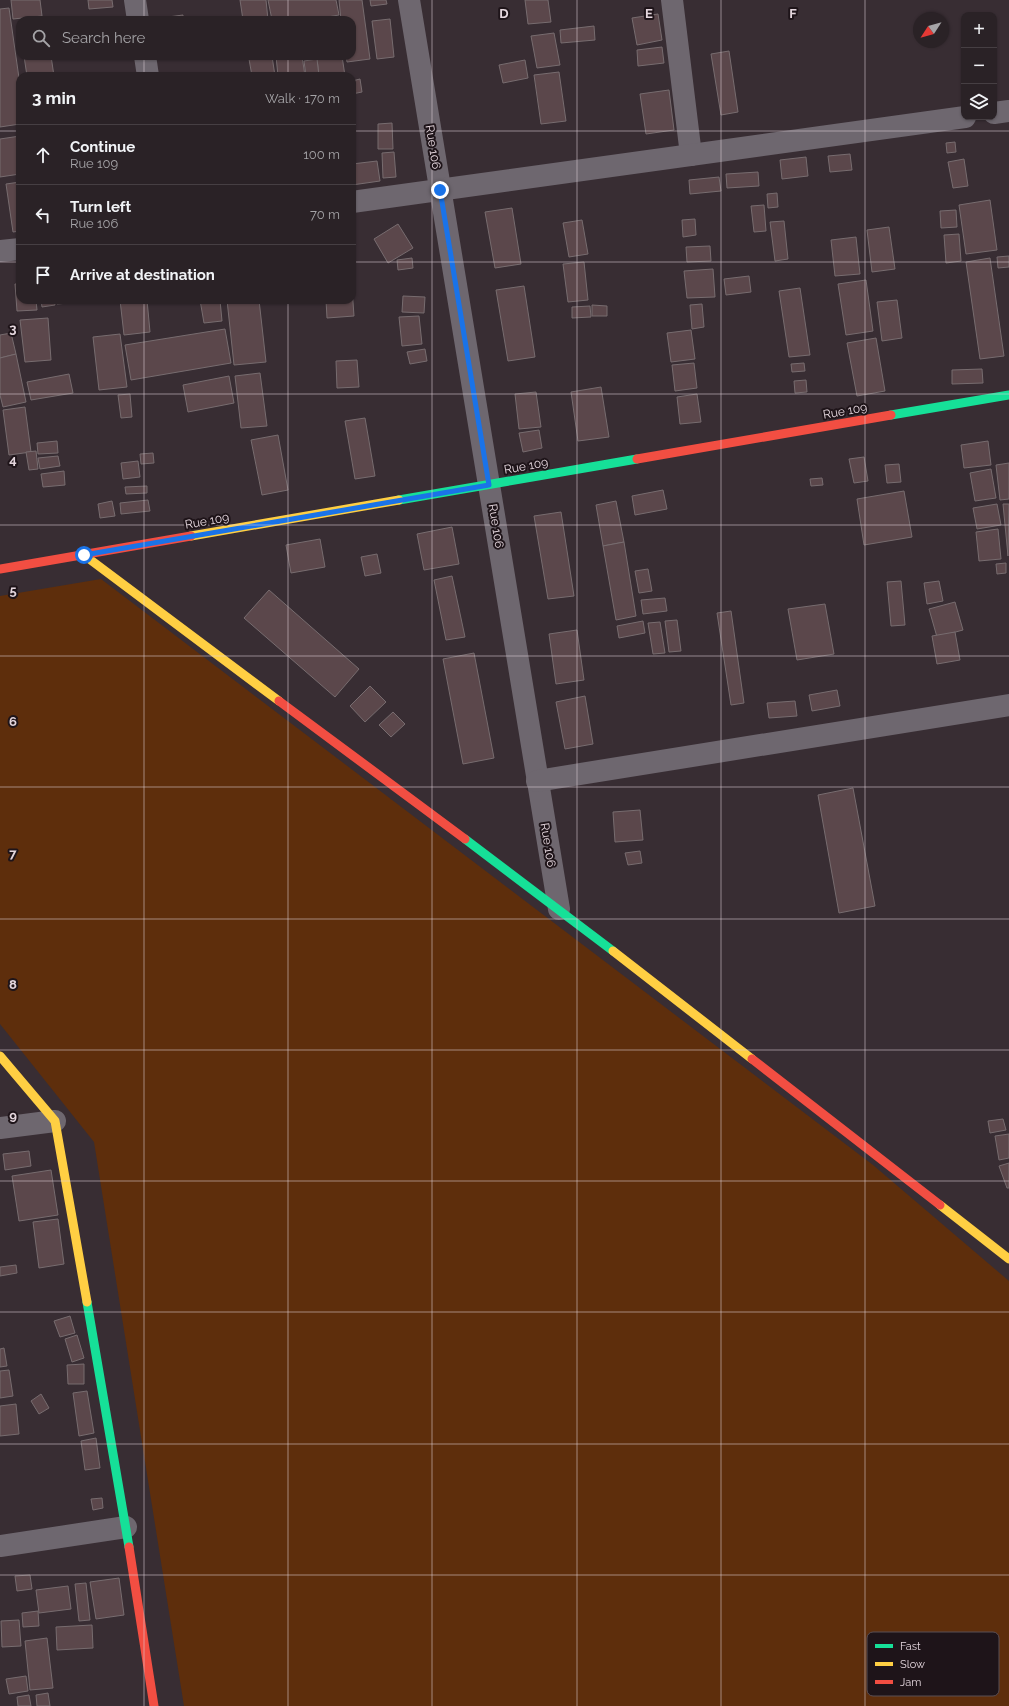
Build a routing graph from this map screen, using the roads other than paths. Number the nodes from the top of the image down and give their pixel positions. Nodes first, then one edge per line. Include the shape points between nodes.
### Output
1 (135, 0) edge
2 (409, 0) edge
3 (672, 0) edge
4 (137, 16) edge
5 (146, 60) edge
6 (147, 72) edge
7 (1009, 111) edge
8 (997, 113) edge
9 (961, 118) edge
10 (691, 155) junction
11 (440, 190) junction
12 (356, 201) edge
13 (16, 249) edge
14 (0, 251) edge
15 (1009, 395) edge
16 (489, 485) junction
17 (84, 555) junction
18 (0, 569) edge
19 (1009, 705) edge
20 (537, 781) junction
21 (559, 909) junction
22 (0, 1056) edge
23 (55, 1121) junction
24 (0, 1128) edge
25 (1009, 1259) edge
26 (126, 1527) junction
27 (0, 1546) edge
28 (154, 1706) edge

1 - 4 street
2 - 11 street, Rue 106
3 - 10 street
5 - 6 street
7 - 8 street
9 - 10 street
10 - 11 street
11 - 12 street
11 - 16 street, Rue 106
13 - 14 street
15 - 16 street, Rue 109
16 - 17 street, Rue 109
16 - 20 street, Rue 106
17 - 18 street, Rue 109
17 - 21 street
19 - 20 street
20 - 21 street, Rue 106
21 - 25 street
22 - 23 street
23 - 24 street
23 - 26 street
26 - 27 street
26 - 28 street

